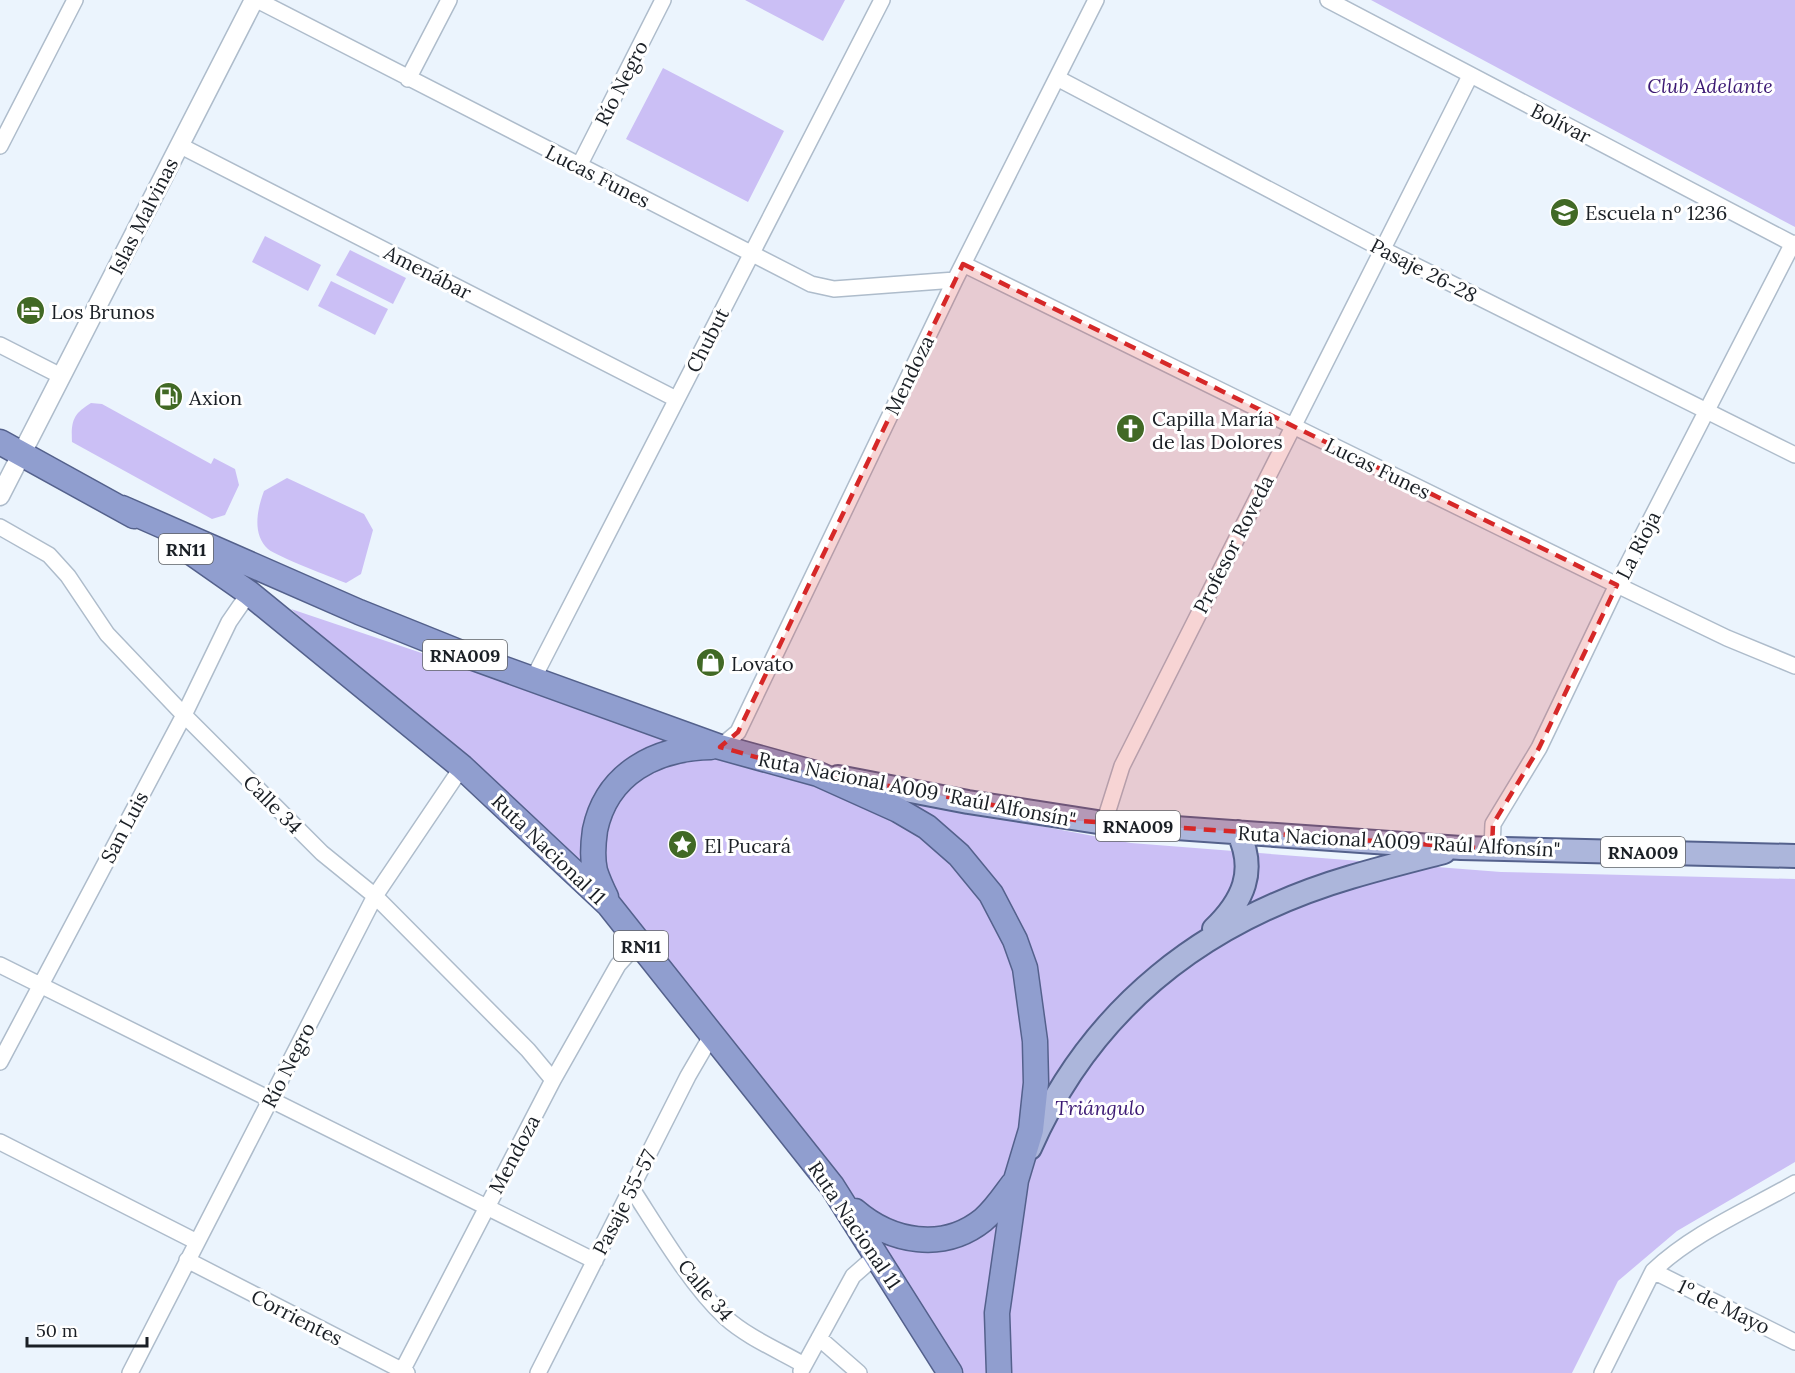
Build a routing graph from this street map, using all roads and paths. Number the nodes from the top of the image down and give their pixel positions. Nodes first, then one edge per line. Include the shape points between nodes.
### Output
1 (75, 0) edge
2 (255, 0) edge
3 (449, 0) edge
4 (663, 0) edge
5 (882, 0) edge
6 (1096, 0) edge
7 (1328, 0) edge
8 (1470, 76) junction
9 (1057, 78) junction
10 (408, 79) junction
11 (179, 145) junction
12 (0, 146) edge
13 (579, 166) junction
14 (1794, 244) edge
15 (1382, 249) junction
16 (752, 254) junction
17 (963, 264) junction
18 (955, 280) junction
19 (0, 345) edge
20 (61, 376) junction
21 (676, 399) junction
22 (1706, 413) junction
23 (1293, 426) junction
24 (0, 442) edge
25 (21, 453) junction
26 (1795, 455) edge
27 (0, 496) edge
28 (122, 508) junction
29 (0, 527) edge
30 (1617, 585) junction
31 (249, 593) junction
32 (1795, 666) edge
33 (533, 679) junction
34 (184, 715) junction
35 (720, 747) junction
36 (462, 767) junction
37 (818, 774) junction
38 (1104, 823) junction
39 (1238, 832) junction
40 (1461, 848) junction
41 (1492, 849) junction
42 (1795, 856) edge
43 (375, 896) junction
44 (609, 905) junction
45 (638, 943) junction
46 (1188, 952) junction
47 (0, 965) edge
48 (39, 985) junction
49 (713, 1033) junction
50 (0, 1062) edge
51 (553, 1080) junction
52 (271, 1099) junction
53 (0, 1142) edge
54 (1016, 1180) junction
55 (1795, 1183) edge
56 (832, 1186) junction
57 (632, 1189) junction
58 (487, 1206) junction
59 (197, 1242) junction
60 (877, 1255) junction
61 (188, 1260) junction
62 (595, 1261) junction
63 (1653, 1271) junction
64 (819, 1338) junction
65 (1795, 1341) edge
66 (802, 1369) edge
67 (404, 1372) edge
68 (948, 1372) edge
69 (130, 1373) edge
70 (538, 1373) edge
71 (859, 1373) edge
72 (999, 1373) edge
73 (1602, 1373) edge

1 - 12 street
2 - 10 street, Lucas Funes
2 - 11 street, Islas Malvinas
3 - 10 street
4 - 13 street, Río Negro
5 - 16 street, Chubut
6 - 9 street, Mendoza
7 - 8 street, Bolívar
8 - 14 street, Bolívar
8 - 15 street, Profesor Roveda
9 - 15 street, Pasaje 26-28
9 - 17 street, Mendoza
10 - 13 street, Lucas Funes
11 - 20 street, Islas Malvinas
11 - 21 street, Amenábar
13 - 16 street, Lucas Funes
14 - 22 street, La Rioja
15 - 22 street, Pasaje 26-28
15 - 23 street, Profesor Roveda
16 - 18 street, Lucas Funes via 811,285 834,290
16 - 21 street, Chubut
17 - 18 street, Mendoza
17 - 23 street, Lucas Funes
18 - 35 street, Mendoza via 738,732
19 - 20 street
20 - 25 street, Islas Malvinas
21 - 33 street, Chubut
22 - 26 street, Pasaje 26-28
22 - 30 street, La Rioja
23 - 30 street, Lucas Funes
23 - 38 street, Profesor Roveda via 1122,766
24 - 25 highway, RN11
25 - 27 street, Islas Malvinas
25 - 28 highway, Ruta Nacional 11 / RN11
28 - 31 highway, Ruta Nacional 11 / RN11
28 - 33 highway, Ruta Nacional A009 "Raúl Alfonsín" / RNA009 via 359,612
29 - 34 street, Calle 34 via 49,555 107,634
30 - 32 street, Lucas Funes
30 - 41 street, La Rioja via 1539,748 1493,824
31 - 34 street, San Luis via 229,622
31 - 36 highway, Ruta Nacional 11 / RN11
33 - 35 highway, Ruta Nacional A009 "Raúl Alfonsín" / RNA009
34 - 43 street, Calle 34 via 322,854
34 - 48 street, San Luis
35 - 37 highway, Ruta Nacional A009 "Raúl Alfonsín" / RNA009
35 - 44 highway, RNA009 via 661,754 626,773 611,791 598,816 592,845 595,871
36 - 43 street, Río Negro
36 - 44 highway, Ruta Nacional 11 / RN11
37 - 38 main road, Ruta Nacional A009 "Raúl Alfonsín" / RNA009
37 - 54 highway, RNA009 via 927,827 975,873 1004,918 1025,968 1035,1041 1031,1130
38 - 39 main road, Ruta Nacional A009 "Raúl Alfonsín" / RNA009
39 - 40 main road, Ruta Nacional A009 "Raúl Alfonsín" / RNA009
39 - 46 main road via 1248,861 1246,881 1233,911
40 - 41 main road, Ruta Nacional A009 "Raúl Alfonsín" / RNA009
40 - 46 main road, RNA009 via 1349,877 1291,898
41 - 42 main road, Ruta Nacional A009 "Raúl Alfonsín" / RNA009
43 - 51 street, Calle 34
43 - 52 street, Río Negro
44 - 45 highway, Ruta Nacional 11 / RN11
45 - 49 highway, Ruta Nacional 11 / RN11
45 - 51 street, Mendoza via 618,965
46 - 54 main road, RNA009 via 1138,992 1087,1050 1060,1091
47 - 48 street
48 - 50 street, San Luis
48 - 52 street
49 - 56 highway, Ruta Nacional 11 / RN11
49 - 57 street, Pasaje 55-57
51 - 58 street, Mendoza
52 - 58 street
52 - 59 street, Río Negro
53 - 59 street
54 - 56 highway, RNA009 via 983,1220 959,1234 936,1239 912,1239 872,1225
54 - 72 highway, RNA009 via 997,1313
55 - 63 street via 1697,1239
56 - 60 highway, Ruta Nacional 11 / RN11
57 - 62 street, Pasaje 55-57
57 - 66 street, Calle 34 via 724,1317
58 - 62 street
58 - 67 street, Mendoza
59 - 61 street, Río Negro
60 - 64 street via 853,1276
60 - 68 highway, Ruta Nacional 11 / RN11
61 - 67 street, Corrientes
61 - 69 street, Río Negro
62 - 70 street, Pasaje 55-57
63 - 65 street, 1º de Mayo
63 - 73 street
64 - 66 street
64 - 71 street

